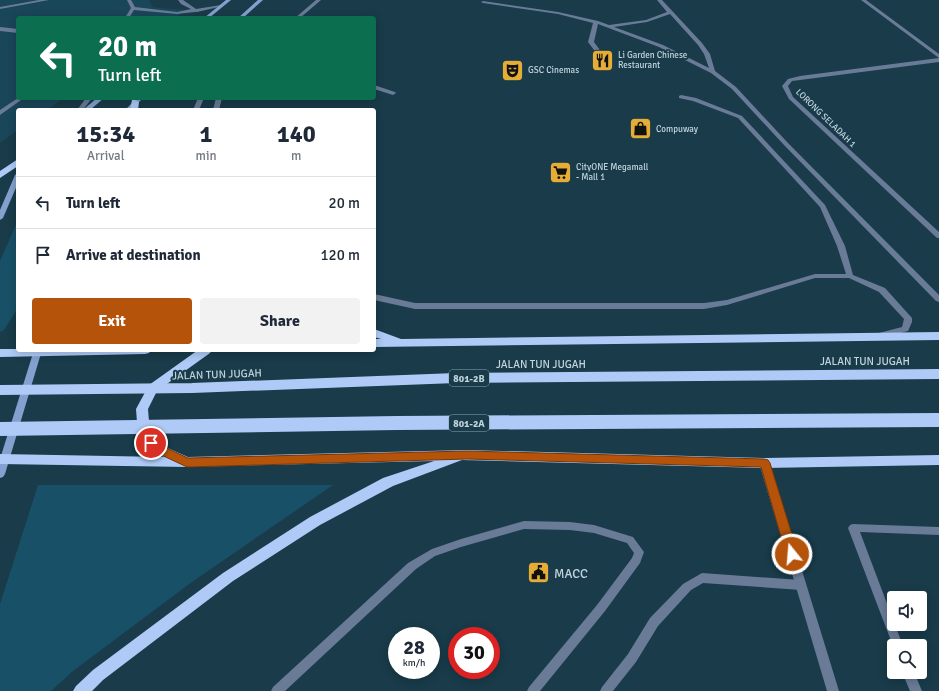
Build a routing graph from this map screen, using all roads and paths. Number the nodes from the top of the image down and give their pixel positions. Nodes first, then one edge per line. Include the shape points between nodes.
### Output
1 (47, 0) edge
2 (129, 0) edge
3 (180, 0) edge
4 (229, 0) edge
5 (261, 0) edge
6 (319, 0) edge
7 (659, 0) edge
8 (863, 0) edge
9 (483, 2) dead end
10 (221, 6) junction
11 (0, 8) edge
12 (133, 8) junction
13 (197, 11) junction
14 (671, 12) junction
15 (128, 16) edge
16 (208, 16) edge
17 (242, 16) edge
18 (299, 16) edge
19 (596, 22) junction
20 (610, 26) junction
21 (0, 29) edge
22 (16, 31) edge
23 (599, 54) dead end
24 (939, 57) edge
25 (939, 60) edge
26 (713, 72) junction
27 (376, 88) edge
28 (393, 92) dead end
29 (681, 96) dead end
30 (18, 100) edge
31 (98, 100) edge
32 (88, 108) edge
33 (0, 113) edge
34 (16, 163) edge
35 (0, 175) edge
36 (16, 180) edge
37 (0, 218) edge
38 (939, 236) edge
39 (850, 276) junction
40 (376, 297) edge
41 (939, 299) edge
42 (376, 334) edge
43 (939, 336) edge
44 (873, 337) junction
45 (404, 342) junction
46 (376, 343) edge
47 (19, 352) edge
48 (38, 352) edge
49 (203, 352) edge
50 (0, 353) edge
51 (939, 374) edge
52 (0, 390) edge
53 (939, 420) edge
54 (0, 429) edge
55 (467, 455) junction
56 (2, 459) edge
57 (939, 460) edge
58 (187, 462) junction
59 (764, 463) junction
60 (0, 474) edge
61 (939, 532) edge
62 (801, 585) junction
63 (895, 639) edge
64 (911, 679) edge
65 (81, 691) edge
66 (277, 691) edge
67 (533, 691) edge
68 (606, 691) edge
69 (833, 691) edge
70 (916, 691) edge

1 - 11 street
2 - 12 street
3 - 13 street
4 - 10 main road
5 - 17 main road
6 - 18 street
7 - 14 street
8 - 24 street
9 - 19 street via 558,13
10 - 13 street
10 - 16 main road
12 - 13 street
12 - 15 street
14 - 20 street via 647,21
14 - 26 street via 700,44 707,54
19 - 20 street
19 - 23 street via 592,42
20 - 26 street via 661,46
21 - 22 street
25 - 38 street, LORONG SELADAH 1 via 800,78 790,80 785,86 791,98
26 - 41 street via 734,88
27 - 28 street
29 - 39 street via 740,117 823,206 841,246
30 - 33 street
31 - 32 main road
34 - 35 highway
36 - 37 main road
39 - 40 street via 815,276 728,302 704,306 415,306
39 - 44 street via 882,290 908,318 905,329
42 - 45 highway
43 - 44 highway
44 - 45 highway
45 - 46 highway
47 - 50 highway
48 - 56 main road
49 - 58 highway via 153,388 142,409 144,436 158,449
51 - 52 highway, JALAN TUN JUGAH / 801-2B, bridge via 456,378 192,388
53 - 54 highway, 801-2A, bridge via 405,423
55 - 58 highway
55 - 59 highway
55 - 65 highway via 388,482 315,522 228,577 98,675
56 - 58 highway
56 - 60 main road
57 - 59 highway
59 - 62 street
61 - 63 street via 853,528
62 - 68 street via 702,578 687,587 654,622 632,658
62 - 69 street
64 - 70 street
66 - 67 street via 412,566 432,553 524,525 594,529 630,540 639,552 636,560 601,608

